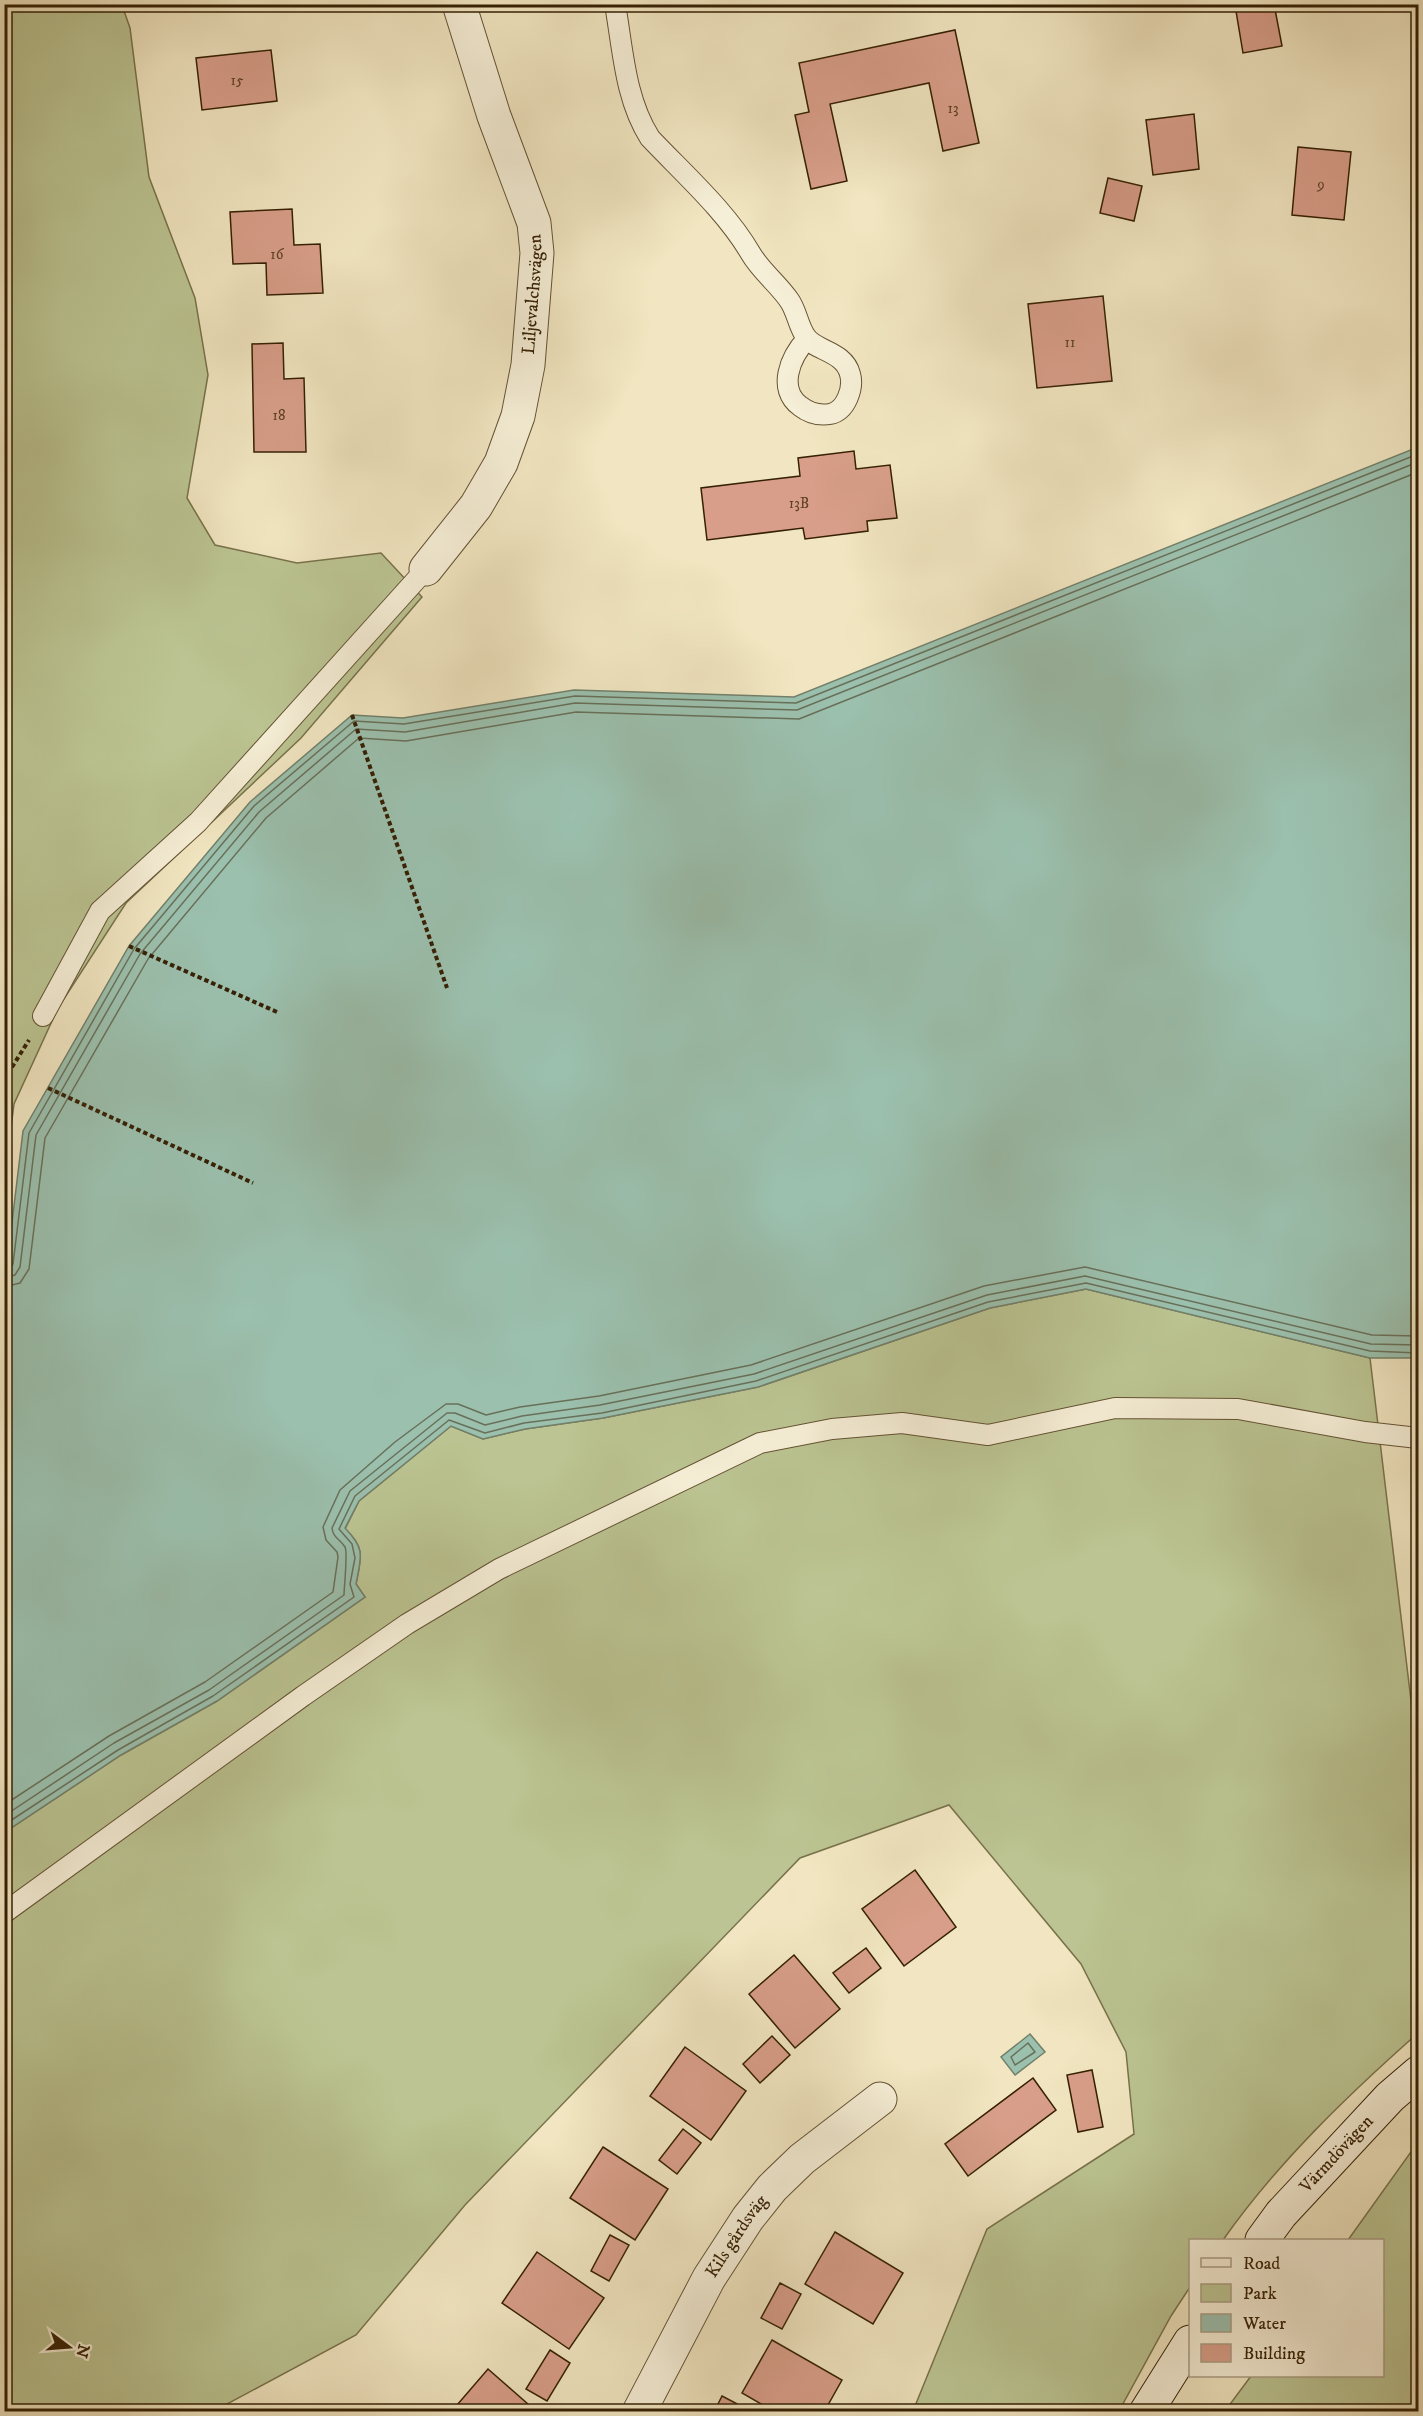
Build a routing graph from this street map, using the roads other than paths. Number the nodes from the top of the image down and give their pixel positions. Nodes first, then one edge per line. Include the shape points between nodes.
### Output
1 (459, 4) edge
2 (615, 4) edge
3 (807, 339) dead end
4 (426, 568) joint
5 (44, 1016) road end
6 (1419, 1438) edge
7 (4, 1913) edge
8 (1419, 2073) edge
9 (880, 2099) dead end
10 (1263, 2239) edge
11 (1189, 2345) edge
12 (639, 2412) edge
13 (1146, 2412) edge

1 - 4 street, Liljevalchsvägen via 494,116 534,223 537,253 528,365 518,416 501,463 476,506
2 - 3 lane via 630,96 643,127 747,244 751,255 790,301
4 - 5 lane via 198,822 100,911
6 - 7 lane via 1238,1409 1115,1408 988,1435 902,1423 832,1429 760,1443 500,1569 407,1624
8 - 10 street, Värmdövägen via 1374,2114 1281,2214
9 - 12 street, Kils gårdsväg via 802,2159 748,2218 709,2278
11 - 13 street

